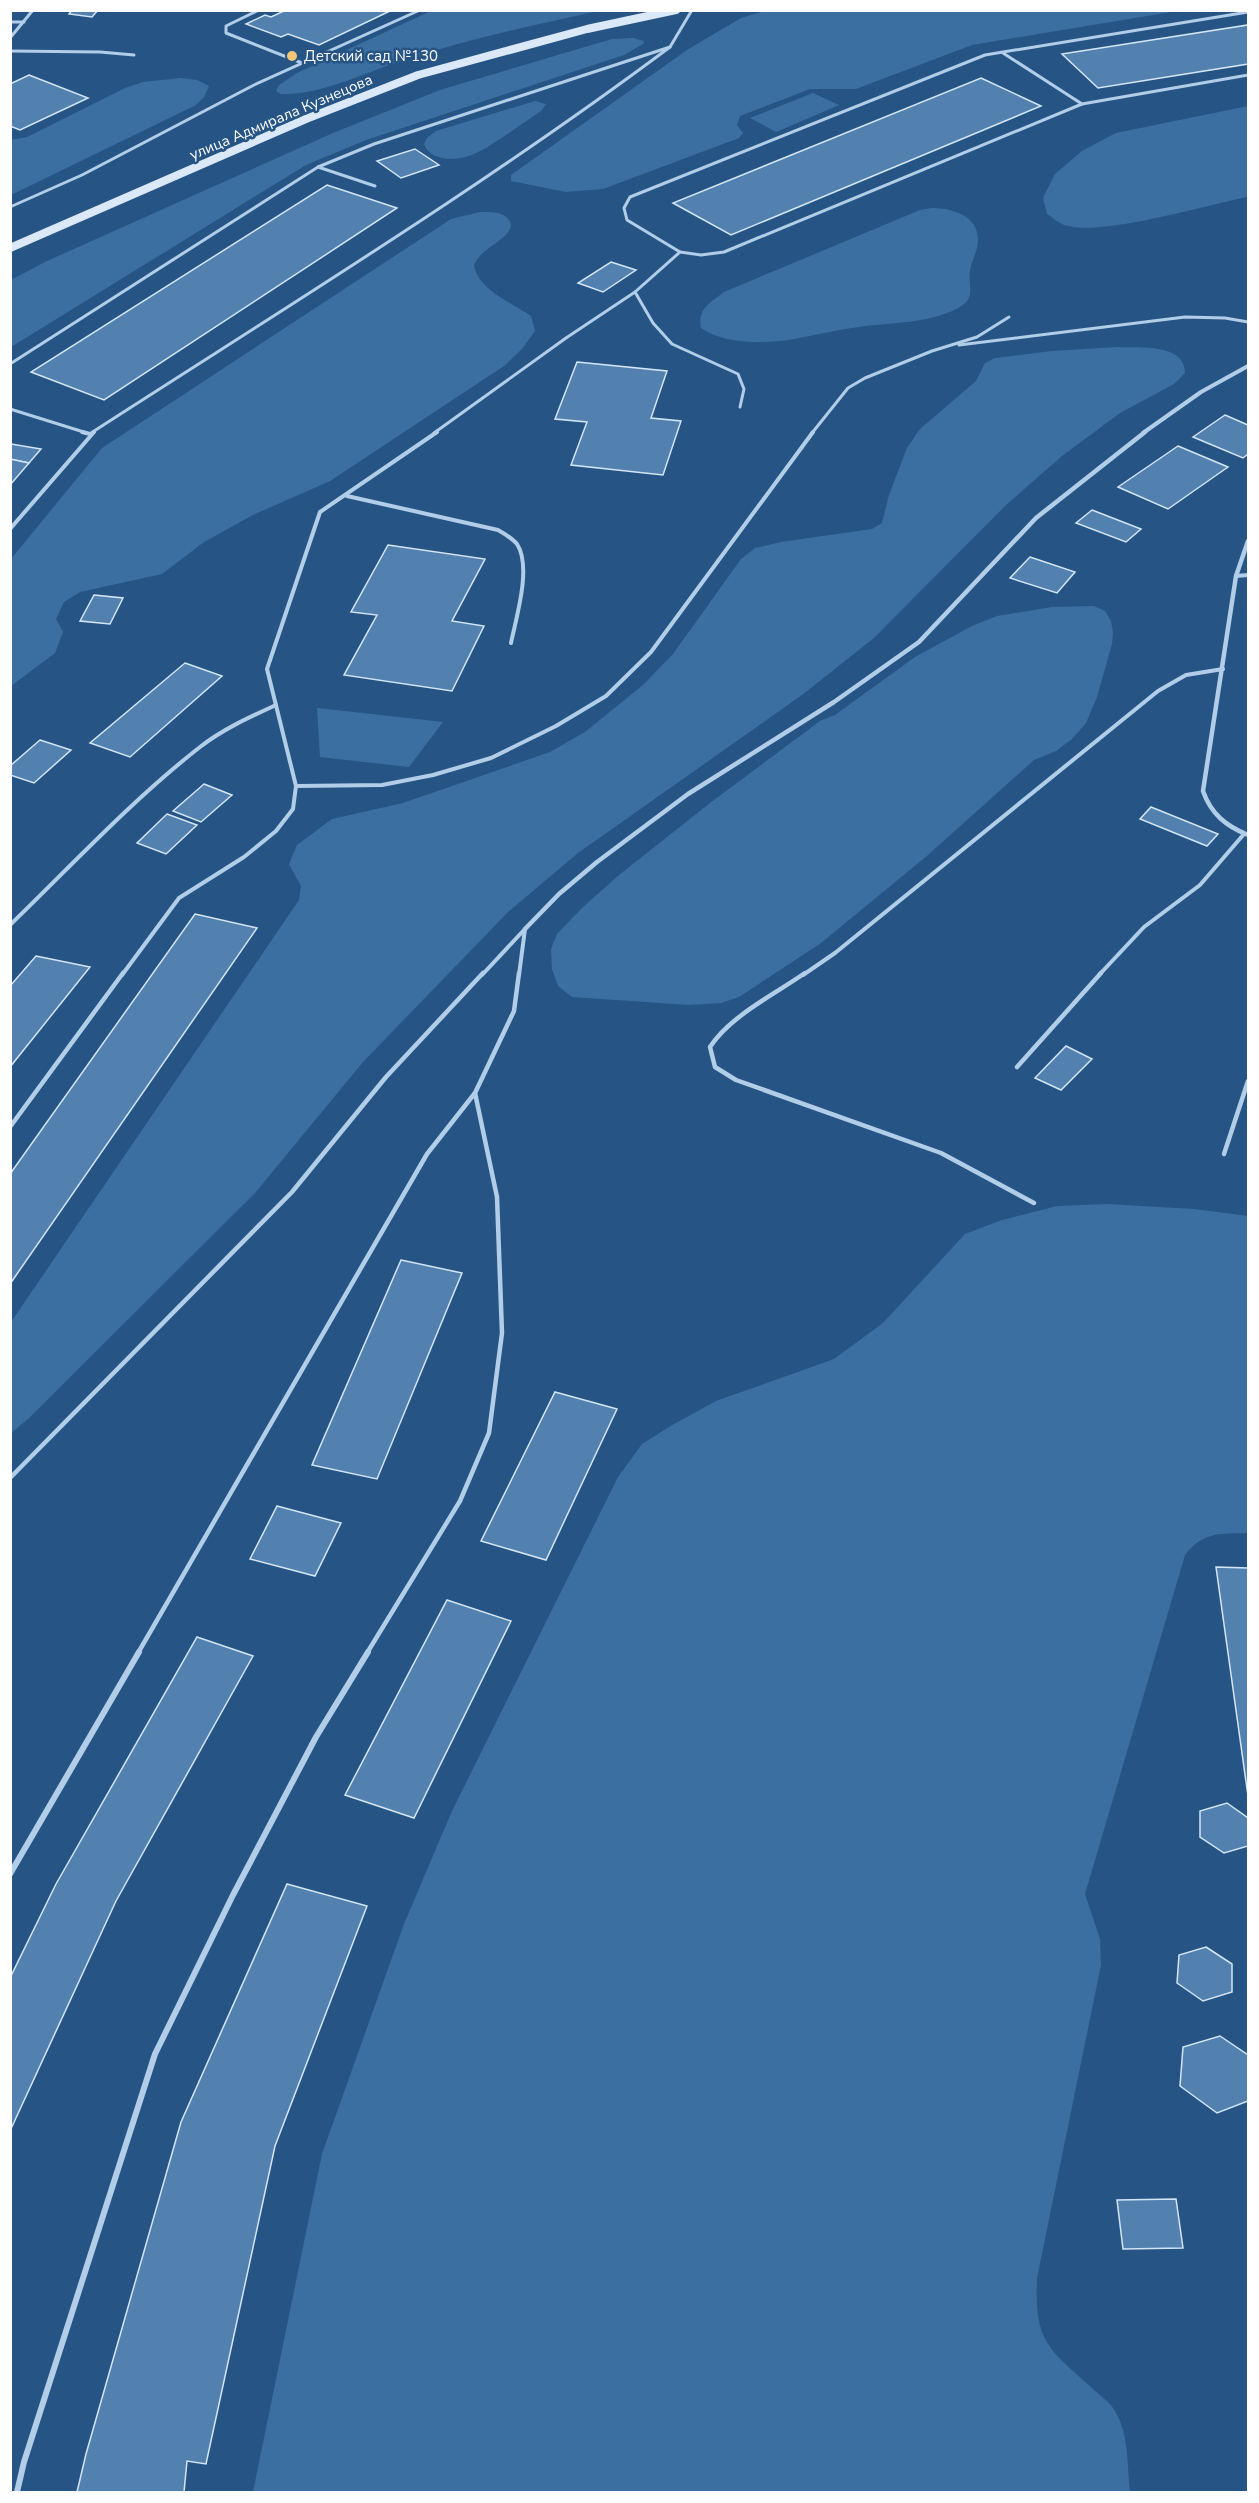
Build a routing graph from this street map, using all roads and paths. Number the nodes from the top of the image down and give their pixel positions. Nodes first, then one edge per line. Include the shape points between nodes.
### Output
1 (33, 10) edge
2 (259, 10) edge
3 (420, 10) edge
4 (676, 10) edge
5 (692, 10) edge
6 (1248, 12) edge
7 (10, 22) edge
8 (24, 22) junction
9 (10, 38) edge
10 (670, 47) junction
11 (10, 51) edge
12 (1003, 52) junction
13 (134, 55) dead end
14 (302, 63) junction
15 (1248, 75) edge
16 (1082, 104) junction
17 (318, 168) junction
18 (375, 186) dead end
19 (10, 207) edge
20 (10, 248) edge
21 (680, 252) junction
22 (635, 292) junction
23 (1009, 317) dead end
24 (1248, 322) edge
25 (948, 347) junction
26 (10, 364) edge
27 (1248, 366) edge
28 (740, 407) dead end
29 (10, 409) edge
30 (90, 435) junction
31 (346, 496) junction
32 (10, 529) edge
33 (1248, 541) edge
34 (1248, 575) edge
35 (1236, 576) junction
36 (511, 643) dead end
37 (1223, 669) junction
38 (276, 705) junction
39 (296, 786) junction
40 (1246, 835) edge
41 (10, 926) edge
42 (525, 929) junction
43 (1017, 1067) dead end
44 (1248, 1081) edge
45 (475, 1093) junction
46 (10, 1127) edge
47 (1224, 1154) dead end
48 (1034, 1203) dead end
49 (10, 1478) edge
50 (10, 1874) edge
51 (17, 2493) edge

1 - 8 lane
2 - 14 lane via 226,26 226,33
3 - 14 lane
4 - 20 main road, улица Адмирала Кузнецова via 586,29 418,75 306,119
5 - 10 lane
6 - 12 lane
7 - 8 lane
8 - 9 lane
10 - 17 lane via 374,144
10 - 30 lane via 467,190
11 - 13 lane
12 - 16 lane
12 - 21 lane via 959,64 630,197 624,205 627,220
14 - 19 lane via 82,175
15 - 16 lane
16 - 21 lane via 724,252
17 - 18 lane
17 - 26 lane
21 - 22 lane
22 - 28 lane via 653,323 672,344 738,374 744,388
22 - 31 lane
23 - 25 lane via 977,337
24 - 25 lane via 1185,317
25 - 39 lane via 848,388 651,652 606,696 491,758 433,775 382,785
27 - 42 street via 1156,423 1036,518 919,642 834,702 688,794 597,862
29 - 30 lane
30 - 32 lane
31 - 36 lane via 498,530 510,537 523,558 524,573
31 - 38 lane via 320,512 267,669
33 - 35 street
34 - 35 lane
35 - 37 street
37 - 40 street via 1203,791 1208,809
37 - 48 lane via 1186,675 1158,691 835,953 730,1024 710,1047 716,1067 736,1080 941,1153
38 - 39 lane
38 - 41 lane via 242,720 201,746 134,805
39 - 46 lane via 293,809 276,831 244,857 179,898
40 - 43 lane via 1200,885 1144,927 1116,955
42 - 45 lane via 514,1011
42 - 49 lane via 386,1077 292,1192
44 - 47 lane
45 - 50 lane via 427,1154
45 - 51 lane via 497,1208 502,1333 489,1433 460,1501 316,1737 232,1895 155,2054

